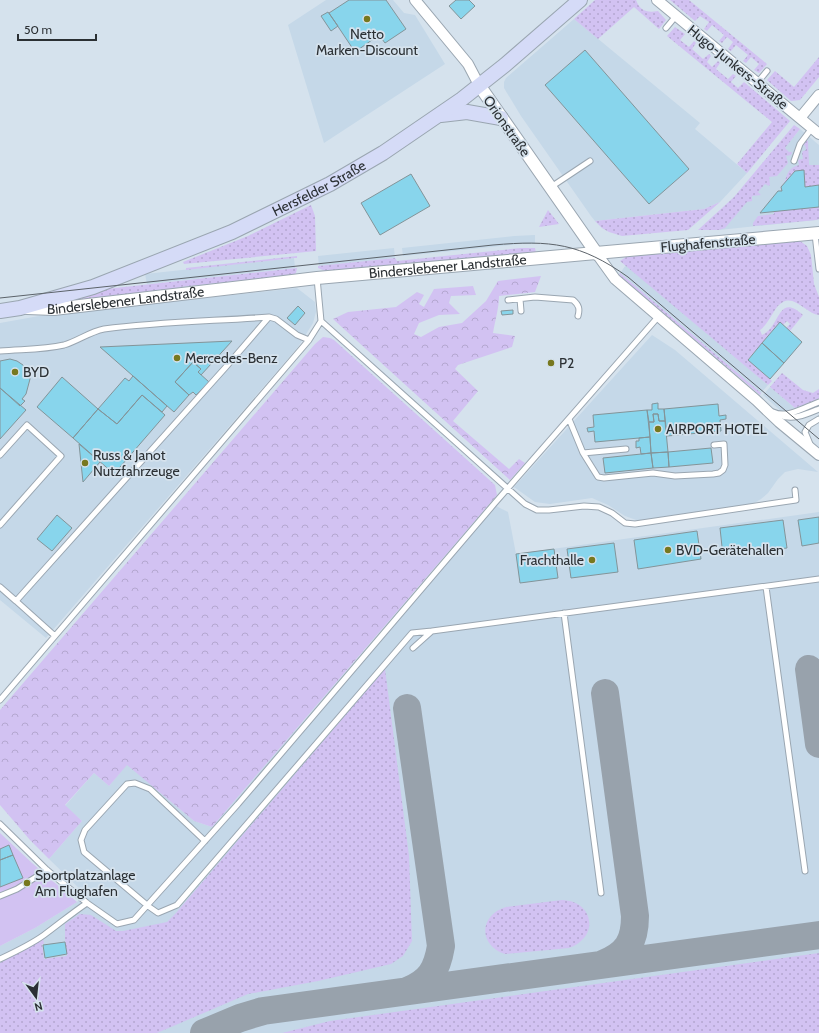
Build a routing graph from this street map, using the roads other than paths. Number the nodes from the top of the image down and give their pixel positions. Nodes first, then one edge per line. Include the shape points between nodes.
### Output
1 (415, 0) edge
2 (580, 0) edge
3 (657, 0) edge
4 (676, 16) junction
5 (666, 28) dead end
6 (767, 71) dead end
7 (757, 83) junction
8 (479, 85) junction
9 (819, 95) edge
10 (439, 115) junction
11 (501, 118) junction
12 (800, 118) junction
13 (816, 131) edge
14 (590, 161) dead end
15 (794, 161) dead end
16 (551, 187) junction
17 (817, 233) edge
18 (597, 254) junction
19 (819, 269) edge
20 (317, 278) junction
21 (520, 299) junction
22 (508, 300) dead end
23 (20, 308) junction
24 (0, 311) edge
25 (521, 311) dead end
26 (578, 316) dead end
27 (269, 317) junction
28 (658, 317) junction
29 (321, 321) junction
30 (309, 340) junction
31 (0, 351) edge
32 (819, 402) edge
33 (763, 406) junction
34 (819, 409) edge
35 (779, 414) junction
36 (569, 419) junction
37 (819, 419) edge
38 (714, 445) dead end
39 (626, 449) dead end
40 (583, 454) junction
41 (818, 454) edge
42 (0, 455) edge
43 (508, 488) junction
44 (795, 490) dead end
45 (0, 525) edge
46 (819, 580) edge
47 (0, 587) edge
48 (766, 587) junction
49 (16, 601) junction
50 (564, 613) junction
51 (432, 631) junction
52 (55, 636) junction
53 (414, 648) dead end
54 (0, 700) edge
55 (0, 824) edge
56 (205, 841) junction
57 (47, 870) junction
58 (805, 871) dead end
59 (601, 893) dead end
60 (0, 896) edge
61 (87, 903) junction
62 (148, 906) junction
63 (0, 960) edge

1 - 8 street, Orionstraße via 468,64
2 - 8 main road, Hersfelder Straße via 505,66
3 - 4 street, Hugo-Junkers-Straße
4 - 5 lane
4 - 7 street, Hugo-Junkers-Straße
6 - 7 lane
7 - 12 street, Hugo-Junkers-Straße
8 - 10 main road, Hersfelder Straße
8 - 11 street, Orionstraße
9 - 12 street
10 - 11 main road via 467,112
10 - 23 main road, Hersfelder Straße via 362,166 257,221 92,288
11 - 16 street, Orionstraße
12 - 13 street, Hugo-Junkers-Straße
13 - 15 lane via 800,144
14 - 16 lane
16 - 18 street, Orionstraße
17 - 18 street, Flughafenstraße
17 - 19 lane
18 - 20 street, Binderslebener Landstraße
18 - 28 street via 615,279
20 - 23 street, Binderslebener Landstraße via 54,309
20 - 29 lane
21 - 22 lane
21 - 25 lane
21 - 26 lane via 535,297 573,300 579,307
23 - 24 main road, Binderslebener Landstraße
27 - 30 lane via 276,318 297,335
27 - 31 lane via 102,330 65,345
27 - 49 lane
28 - 33 street
28 - 36 lane
29 - 30 lane
29 - 43 lane
30 - 52 lane
32 - 35 lane via 794,412
33 - 35 lane
33 - 41 street
34 - 35 lane via 794,417
36 - 40 lane
36 - 43 lane
37 - 41 lane via 809,424 805,432
38 - 40 lane via 724,444 725,465 719,473 713,474 675,476 653,473 604,478 598,476
39 - 40 lane
42 - 45 lane via 27,425 61,456
43 - 44 lane via 525,504 537,510 599,507 625,523 635,524 796,500
43 - 56 lane
46 - 48 lane
47 - 49 lane
48 - 50 lane
48 - 58 lane
49 - 52 lane
50 - 51 lane
50 - 59 lane
51 - 53 lane
51 - 62 lane via 412,633 177,905 158,913
52 - 54 lane
55 - 57 lane
56 - 62 lane
56 - 62 lane via 150,789 135,783 127,784 84,830 81,840 84,852
57 - 60 lane via 17,889
57 - 61 lane
61 - 62 lane via 117,924 134,920
61 - 63 lane via 43,936

